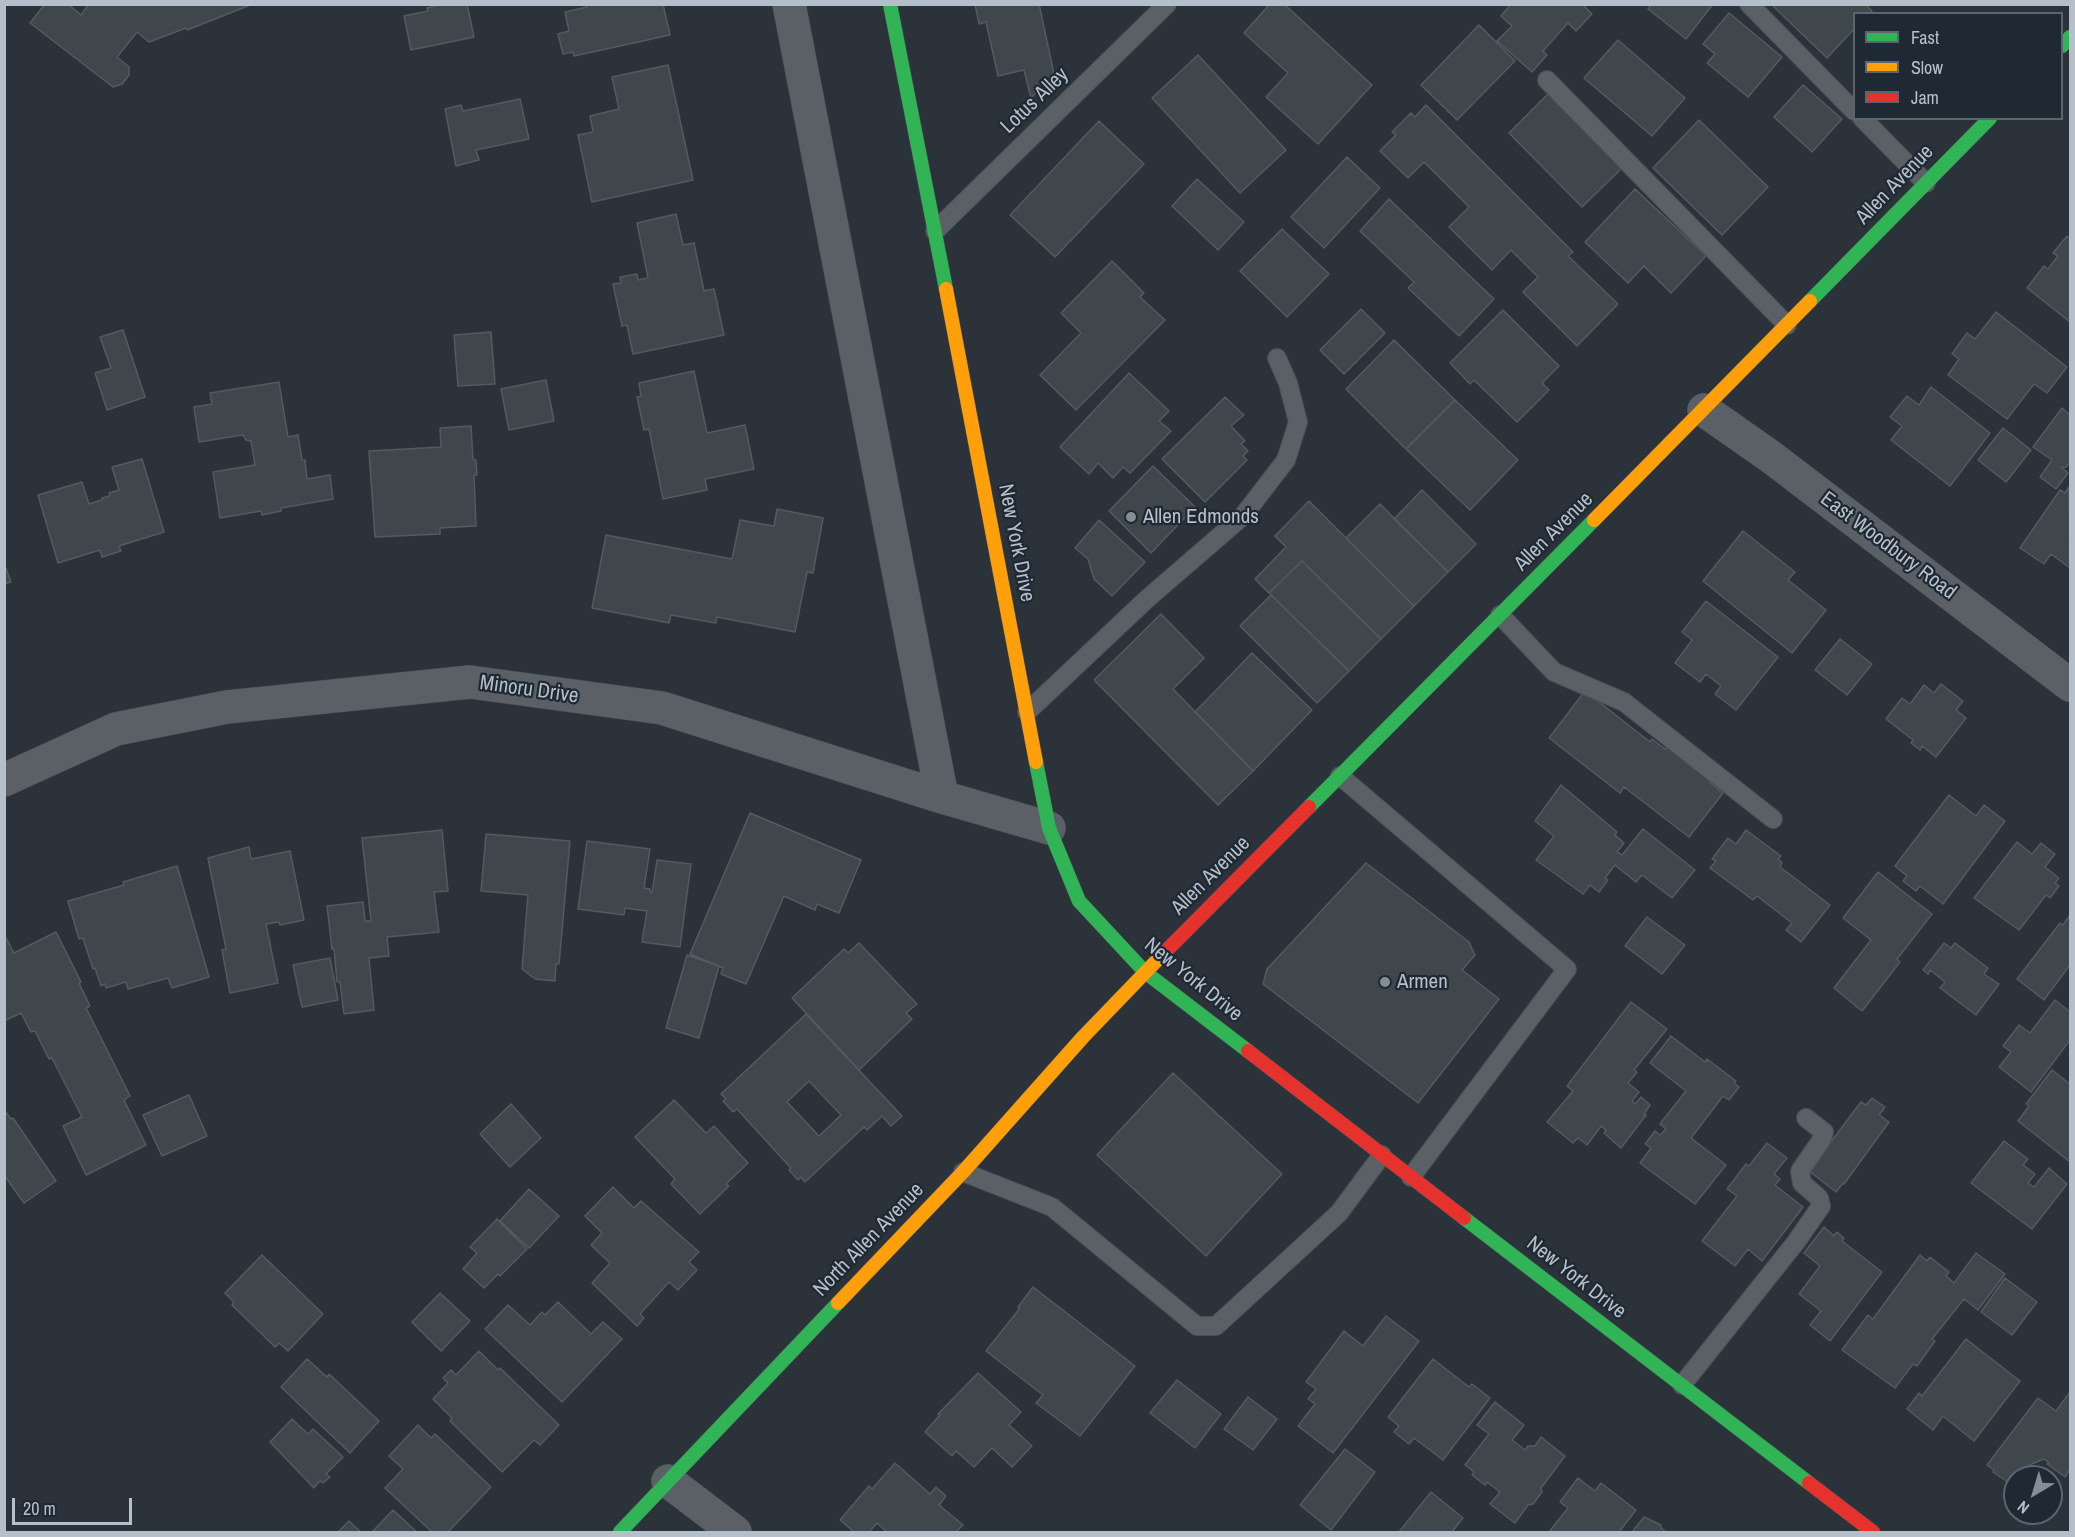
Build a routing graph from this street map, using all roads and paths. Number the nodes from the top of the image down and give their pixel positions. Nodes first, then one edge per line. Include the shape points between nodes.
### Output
1 (789, 4) edge
2 (890, 4) edge
3 (1167, 4) edge
4 (1749, 4) edge
5 (1547, 80) dead end
6 (1853, 110) edge
7 (1864, 120) edge
8 (1988, 120) edge
9 (1926, 183) junction
10 (935, 231) junction
11 (1787, 325) junction
12 (1277, 358) dead end
13 (1704, 410) junction
14 (1500, 615) junction
15 (2070, 685) edge
16 (1027, 712) junction
17 (1340, 776) junction
18 (4, 780) edge
19 (942, 797) junction
20 (1773, 819) dead end
21 (1049, 828) junction
22 (1145, 972) junction
23 (1806, 1118) dead end
24 (1383, 1155) junction
25 (963, 1172) junction
26 (1411, 1177) junction
27 (1682, 1385) junction
28 (668, 1481) junction
29 (620, 1533) edge
30 (735, 1533) edge
31 (1873, 1533) edge

1 - 19 street
2 - 10 street, New York Drive
3 - 10 lane, Lotus Alley
4 - 6 lane
5 - 11 lane
7 - 9 lane
8 - 9 street, Allen Avenue
9 - 11 street, Allen Avenue
10 - 16 street, New York Drive
11 - 13 street, Allen Avenue
12 - 16 lane via 1298,422 1286,460 1243,516 1148,598
13 - 14 street, Allen Avenue
13 - 15 street, East Woodbury Road via 1772,457
14 - 17 street, Allen Avenue
14 - 20 lane via 1554,672 1624,702
16 - 21 street, New York Drive
17 - 22 street, Allen Avenue
17 - 26 lane via 1567,969
18 - 19 street, Minoru Drive via 116,729 227,707 470,682 662,708
19 - 21 street, Minoru Drive
21 - 22 street, New York Drive via 1079,901
22 - 24 street, New York Drive
22 - 25 street, North Allen Avenue
23 - 27 lane via 1824,1132 1800,1171 1802,1183 1820,1198 1821,1206
24 - 25 lane via 1339,1213 1216,1326 1197,1326 1052,1207
24 - 26 street, New York Drive
25 - 28 street, North Allen Avenue
26 - 27 street, New York Drive
27 - 31 street, New York Drive
28 - 29 street, North Allen Avenue
28 - 30 street

